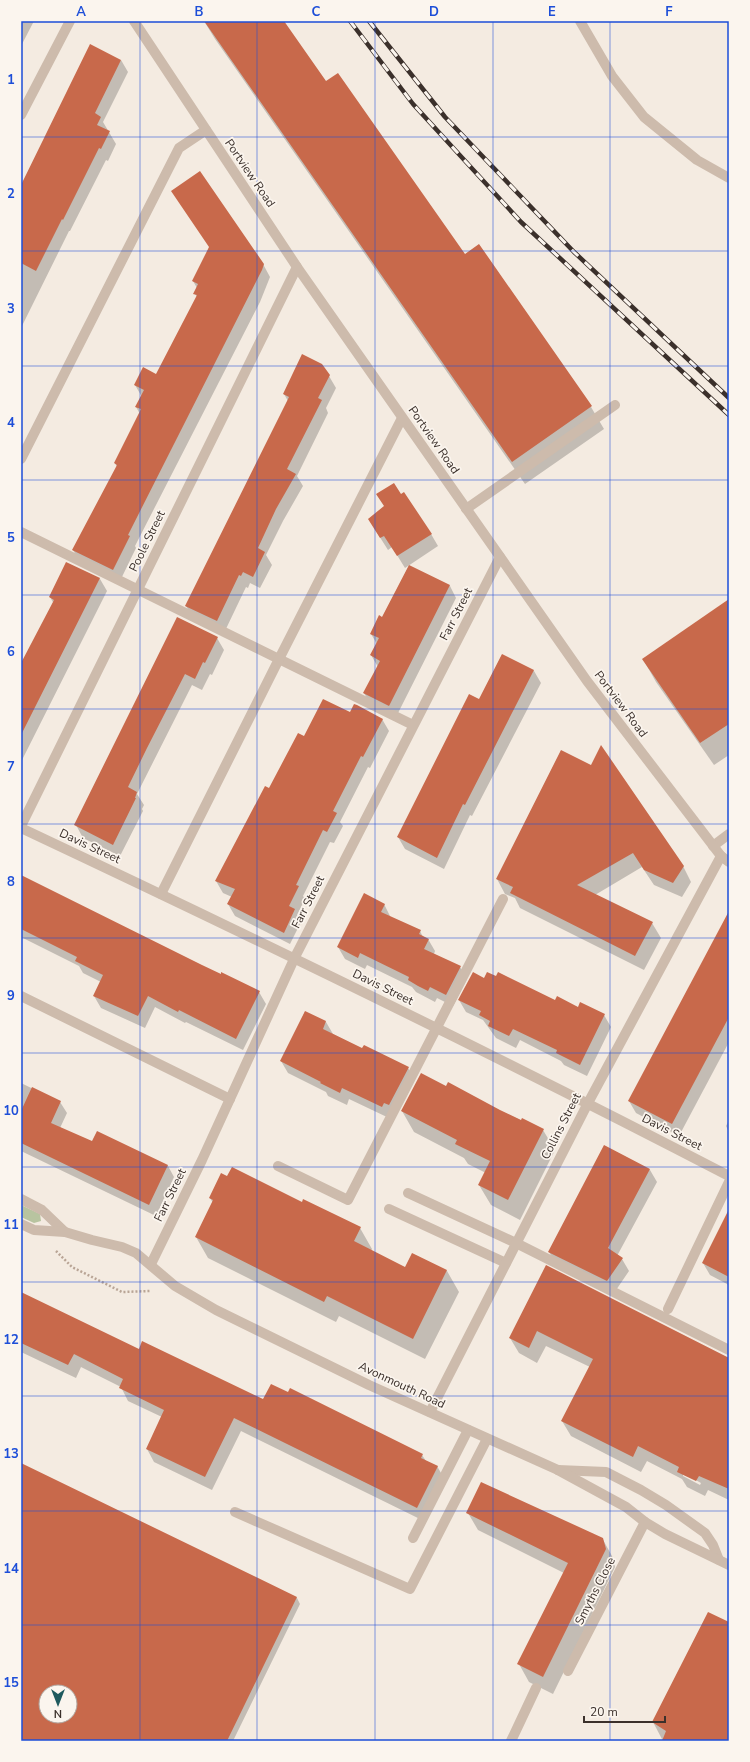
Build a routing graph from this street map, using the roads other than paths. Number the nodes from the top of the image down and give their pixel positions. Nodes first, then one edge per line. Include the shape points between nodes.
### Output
1 (70, 21) edge
2 (134, 21) edge
3 (580, 21) edge
4 (21, 115) edge
5 (206, 130) junction
6 (729, 178) edge
7 (297, 267) junction
8 (615, 406) dead end
9 (402, 418) junction
10 (21, 459) edge
11 (466, 509) junction
12 (21, 532) edge
13 (500, 557) junction
14 (138, 590) junction
15 (278, 658) junction
16 (413, 725) junction
17 (21, 827) edge
18 (729, 834) edge
19 (714, 846) junction
20 (721, 856) junction
21 (729, 862) edge
22 (161, 894) junction
23 (503, 900) dead end
24 (294, 957) junction
25 (21, 996) edge
26 (436, 1028) junction
27 (230, 1099) junction
28 (588, 1103) junction
29 (278, 1166) dead end
30 (729, 1176) edge
31 (729, 1182) edge
32 (408, 1193) dead end
33 (21, 1199) edge
34 (389, 1209) dead end
35 (21, 1224) edge
36 (65, 1232) junction
37 (516, 1243) junction
38 (506, 1263) junction
39 (151, 1264) junction
40 (668, 1309) dead end
41 (729, 1350) edge
42 (430, 1412) junction
43 (468, 1430) junction
44 (487, 1439) junction
45 (558, 1470) junction
46 (235, 1512) dead end
47 (645, 1522) junction
48 (413, 1538) dead end
49 (718, 1560) junction
50 (729, 1565) edge
51 (568, 1671) dead end
52 (536, 1688) dead end
53 (511, 1741) edge

1 - 4 street
2 - 5 street, Portview Road
3 - 6 street via 612,76 644,117 697,160
5 - 7 street, Portview Road
5 - 10 street via 179,148
7 - 9 street, Portview Road
7 - 14 street, Poole Street
8 - 11 street
9 - 11 street, Portview Road
9 - 15 street
11 - 13 street, Portview Road
12 - 14 street
13 - 16 street, Farr Street
13 - 19 street, Portview Road via 587,681
14 - 15 street
14 - 17 street, Poole Street
15 - 16 street
15 - 22 street
16 - 24 street, Farr Street
17 - 22 street, Davis Street
18 - 19 street
19 - 20 street, Portview Road
20 - 21 street, Portview Road
20 - 28 street, Collins Street
22 - 24 street, Davis Street
23 - 26 street
24 - 26 street, Davis Street
24 - 27 street, Farr Street
25 - 27 street
26 - 28 street, Davis Street
26 - 29 street via 348,1200
27 - 39 street, Farr Street
28 - 30 street, Davis Street
28 - 37 street, Collins Street
31 - 40 street
32 - 37 street
33 - 36 street, Avonmouth Road via 42,1210
34 - 38 street
35 - 36 street, Avonmouth Road via 34,1230
36 - 39 street, Avonmouth Road via 122,1247
37 - 38 street, Collins Street
37 - 41 street
38 - 42 street, Collins Street
39 - 42 street, Avonmouth Road via 175,1286 230,1317
42 - 43 street, Avonmouth Road
43 - 44 street, Avonmouth Road
43 - 48 street
44 - 45 street, Avonmouth Road
44 - 46 street via 410,1589
45 - 47 street, Avonmouth Road via 626,1507
45 - 49 street via 606,1472 641,1490 705,1533 713,1545
47 - 49 street, Avonmouth Road
47 - 51 street, Smyths Close
49 - 50 street, Avonmouth Road
52 - 53 street

